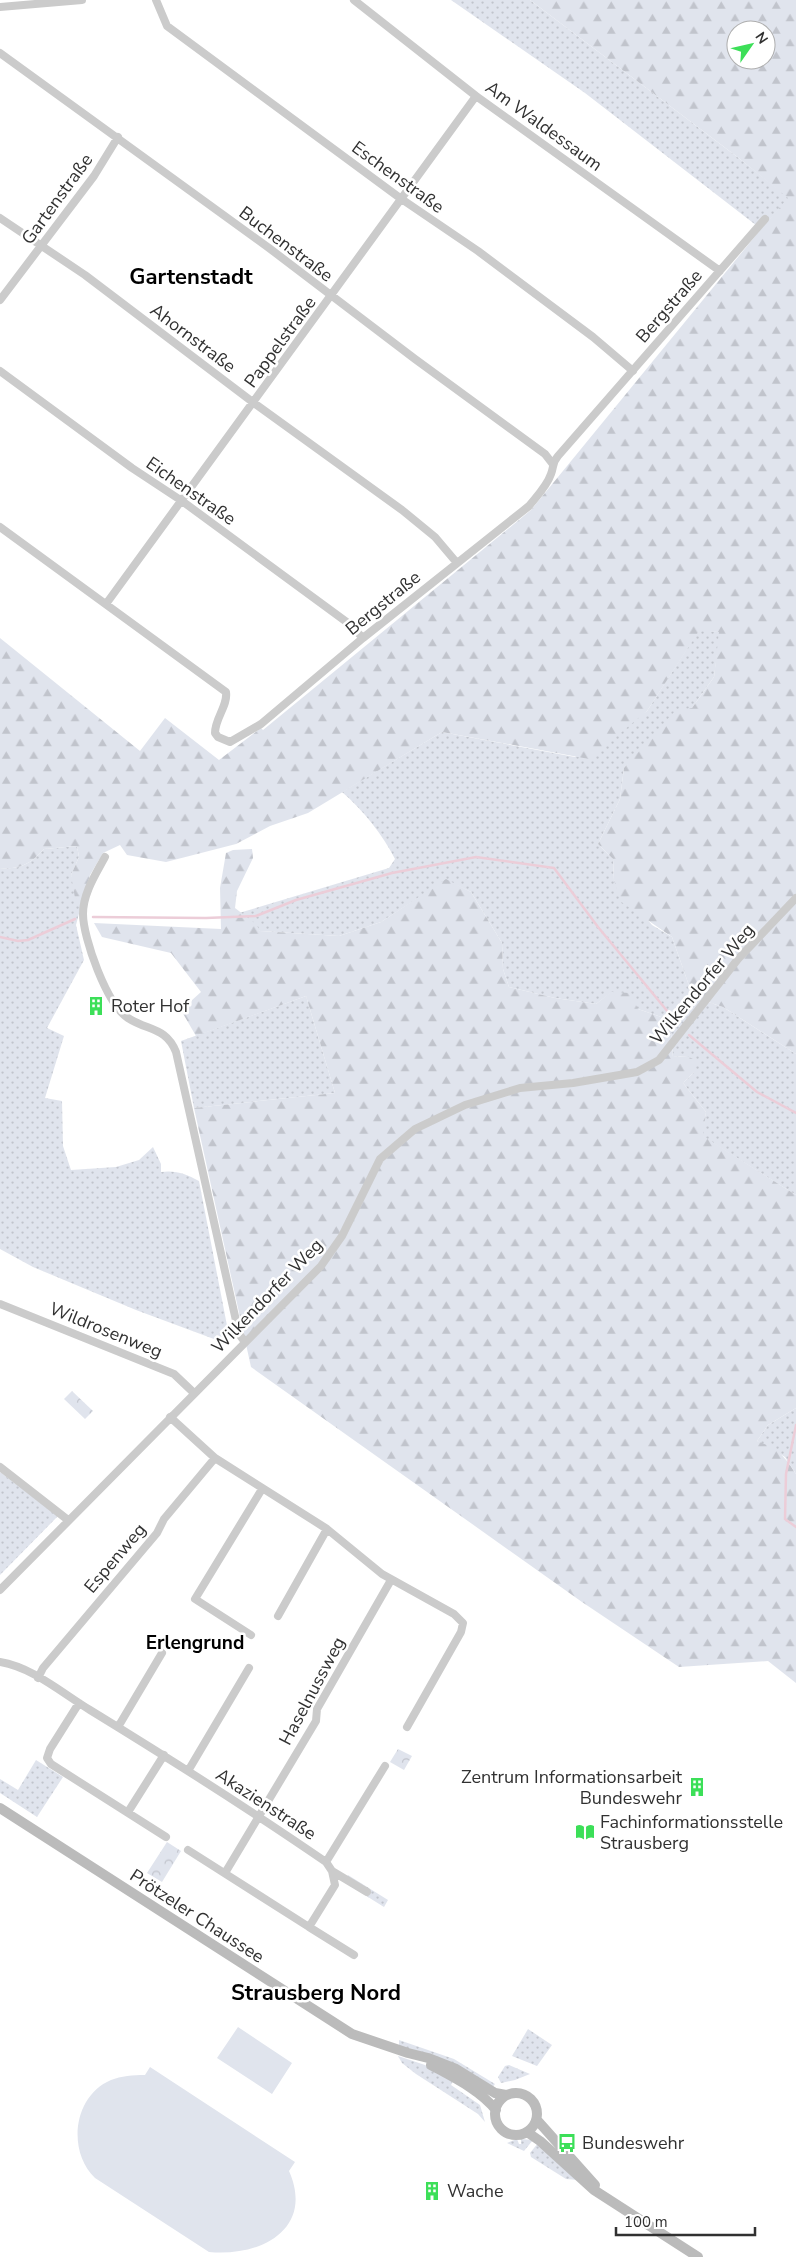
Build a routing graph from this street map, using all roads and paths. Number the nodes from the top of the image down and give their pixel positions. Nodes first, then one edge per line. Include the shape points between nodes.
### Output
1 (82, 0) edge
2 (156, 0) edge
3 (354, 0) edge
4 (0, 7) edge
5 (0, 52) edge
6 (476, 96) junction
7 (118, 137) junction
8 (400, 198) junction
9 (0, 218) edge
10 (764, 219) dead end
11 (42, 246) junction
12 (720, 272) junction
13 (331, 296) junction
14 (0, 300) edge
15 (632, 370) junction
16 (0, 371) edge
17 (254, 402) junction
18 (552, 463) junction
19 (182, 501) junction
20 (0, 527) edge
21 (457, 563) junction
22 (106, 604) junction
23 (363, 638) junction
24 (106, 857) dead end
25 (796, 898) edge
26 (0, 1304) edge
27 (245, 1342) junction
28 (194, 1393) junction
29 (170, 1417) junction
30 (215, 1458) junction
31 (0, 1467) edge
32 (262, 1488) junction
33 (68, 1520) junction
34 (327, 1529) junction
35 (391, 1580) junction
36 (0, 1590) edge
37 (278, 1616) dead end
38 (251, 1635) dead end
39 (162, 1653) dead end
40 (0, 1662) edge
41 (249, 1668) dead end
42 (38, 1678) junction
43 (79, 1703) junction
44 (118, 1727) junction
45 (407, 1727) dead end
46 (164, 1755) junction
47 (385, 1766) dead end
48 (188, 1771) junction
49 (0, 1808) edge
50 (128, 1812) junction
51 (260, 1816) junction
52 (166, 1837) dead end
53 (188, 1850) dead end
54 (326, 1862) junction
55 (332, 1871) junction
56 (225, 1873) junction
57 (367, 1892) dead end
58 (309, 1927) junction
59 (354, 1955) dead end
60 (408, 2054) junction
61 (506, 2095) junction
62 (496, 2110) junction
63 (536, 2120) junction
64 (527, 2132) junction
65 (604, 2195) junction
66 (698, 2257) edge

1 - 4 street
2 - 8 street, Eschenstraße via 167,26
3 - 6 street, Am Waldessaum
5 - 7 street, Buchenstraße
6 - 8 street, Pappelstraße
6 - 12 street, Am Waldessaum
7 - 11 street, Gartenstraße via 94,176
7 - 13 street, Buchenstraße
8 - 13 street, Pappelstraße
8 - 15 street, Eschenstraße via 478,251
9 - 11 street, Ahornstraße
10 - 12 street, Bergstraße
11 - 14 street, Gartenstraße
11 - 17 street, Ahornstraße
12 - 15 street, Bergstraße
13 - 17 street, Pappelstraße
13 - 18 street, Buchenstraße via 530,443
15 - 18 street, Bergstraße
16 - 19 street, Eichenstraße
17 - 19 street, Pappelstraße
17 - 21 street, Ahornstraße via 402,510 435,537
18 - 21 street, Bergstraße via 548,480 529,506
19 - 22 street, Pappelstraße
19 - 23 street, Eichenstraße via 348,623
20 - 22 street, Bergstraße
21 - 23 street, Bergstraße
22 - 23 street, Bergstraße via 226,692 216,733 230,742 261,724
24 - 27 street via 92,881 83,914 94,963 126,1018 161,1033 171,1040 176,1052 239,1334
25 - 27 street, Wilkendorfer Weg via 738,959 659,1060 637,1072 520,1088 465,1105 415,1129 380,1159 342,1236 321,1266
26 - 28 street, Wildrosenweg via 174,1374
27 - 28 street, Wilkendorfer Weg
28 - 29 street, Wilkendorfer Weg
29 - 30 street
29 - 33 street, Wilkendorfer Weg
30 - 32 street
30 - 42 street, Espenweg
31 - 33 street
32 - 34 street
32 - 38 street via 195,1599
33 - 36 street, Wilkendorfer Weg
34 - 35 street
34 - 37 street
35 - 45 street via 454,1614 463,1623 461,1632
35 - 51 street, Haselnussweg via 317,1709 316,1721
39 - 44 street
40 - 42 street, Akazienstraße via 14,1664
41 - 48 street, Akazienstraße
42 - 43 street, Akazienstraße
43 - 44 street, Akazienstraße
43 - 50 street via 47,1758 51,1764
44 - 46 street, Akazienstraße
46 - 48 street, Akazienstraße
46 - 50 street
47 - 54 street, Akazienstraße
48 - 51 street, Akazienstraße
49 - 60 main road, Prötzeler Chaussee via 352,2034
50 - 52 street
51 - 54 street, Akazienstraße
51 - 56 street, Haselnussweg
53 - 56 street
54 - 55 street, Akazienstraße
55 - 57 street, Akazienstraße
55 - 58 street via 335,1884
56 - 58 street
58 - 59 street
60 - 61 main road, Prötzeler Chaussee via 456,2069 492,2091
60 - 62 main road, Prötzeler Chaussee via 469,2087
61 - 62 main road via 498,2102
61 - 63 main road, Prötzeler Chaussee via 521,2093 530,2098 536,2106
62 - 64 main road, Prötzeler Chaussee via 497,2123 504,2131 512,2135
63 - 64 main road
63 - 65 main road, Prötzeler Chaussee
64 - 65 main road, Prötzeler Chaussee
65 - 66 main road, Prötzeler Chaussee

